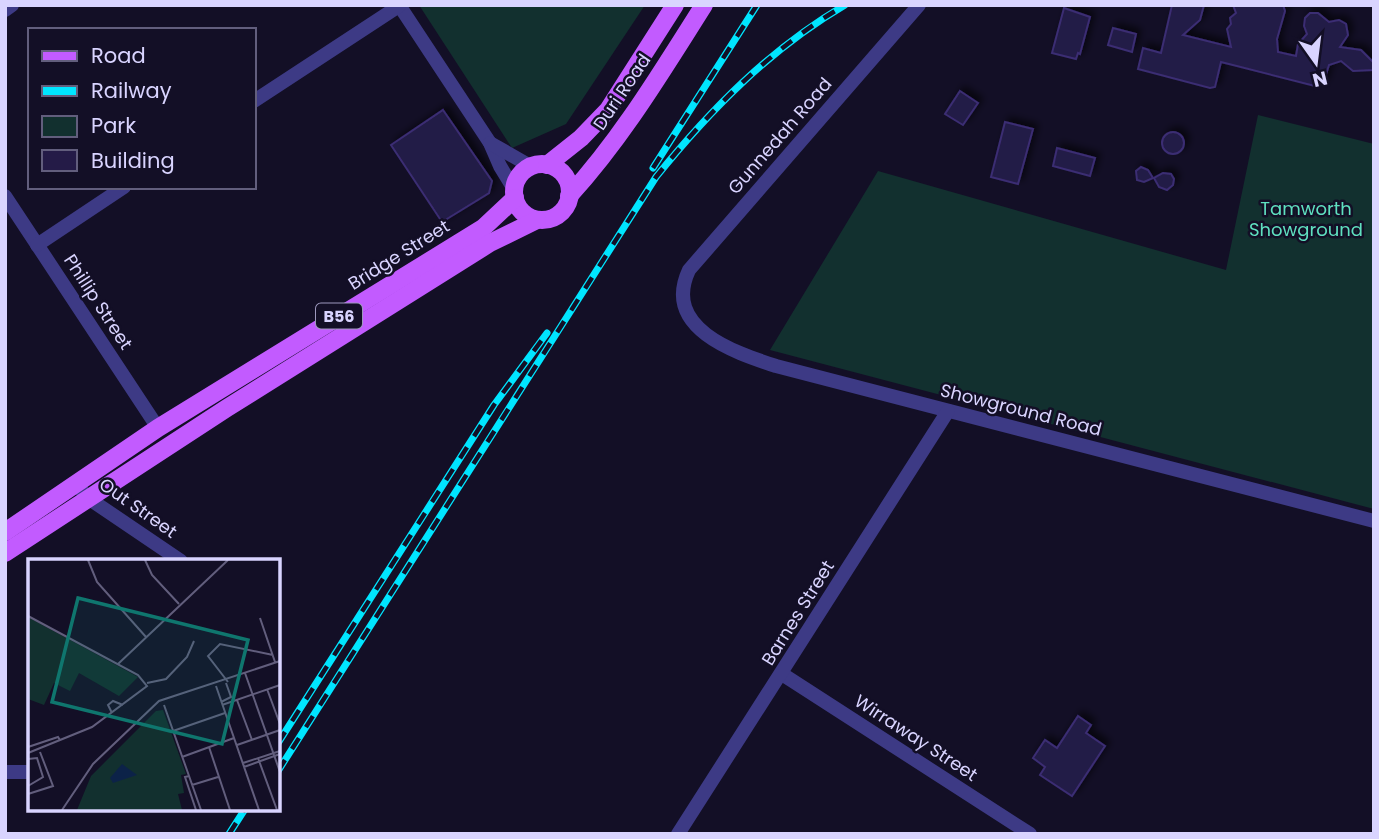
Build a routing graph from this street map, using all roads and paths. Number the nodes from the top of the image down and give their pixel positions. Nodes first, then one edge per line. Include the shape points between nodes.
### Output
1 (12, 5) edge
2 (675, 5) edge
3 (704, 5) edge
4 (919, 5) edge
5 (399, 6) edge
6 (5, 10) edge
7 (256, 100) edge
8 (490, 144) junction
9 (540, 166) junction
10 (121, 189) edge
11 (514, 193) junction
12 (5, 196) edge
13 (569, 196) junction
14 (537, 220) junction
15 (37, 245) junction
16 (682, 298) joint
17 (227, 408) junction
18 (948, 411) junction
19 (158, 428) junction
20 (76, 484) junction
21 (88, 498) junction
22 (1374, 521) edge
23 (5, 532) edge
24 (5, 553) edge
25 (178, 559) edge
26 (782, 674) junction
27 (5, 772) edge
28 (28, 772) edge
29 (678, 834) edge
30 (1030, 834) edge

1 - 6 street
2 - 9 main road, Duri Road / B56 via 608,110 581,138
3 - 13 main road, Duri Road / B56 via 635,114
4 - 16 street, Gunnedah Road via 698,258 682,284
5 - 7 street
5 - 8 street
8 - 9 street
8 - 11 street
9 - 11 main road, B56 via 520,175
9 - 13 main road via 562,173
10 - 15 street
11 - 14 main road via 522,212
11 - 19 main road, Bridge Street / B56 via 483,228
12 - 15 street, Phillip Street
13 - 14 main road, B56 via 561,212
14 - 17 main road, Bridge Street / B56 via 490,243
15 - 19 street, Phillip Street
16 - 18 street, Showground Road via 702,332 731,350
17 - 19 main road, Bridge Street via 185,428
17 - 21 main road, Bridge Street / B56
18 - 22 street, Showground Road
18 - 26 street, Barnes Street
19 - 20 main road, Bridge Street / B56
20 - 21 street, Out Street
20 - 23 main road, Bridge Street / B56
21 - 24 main road, Bridge Street / B56
21 - 25 street, Out Street
26 - 29 street, Barnes Street
26 - 30 street, Wirraway Street
27 - 28 street

